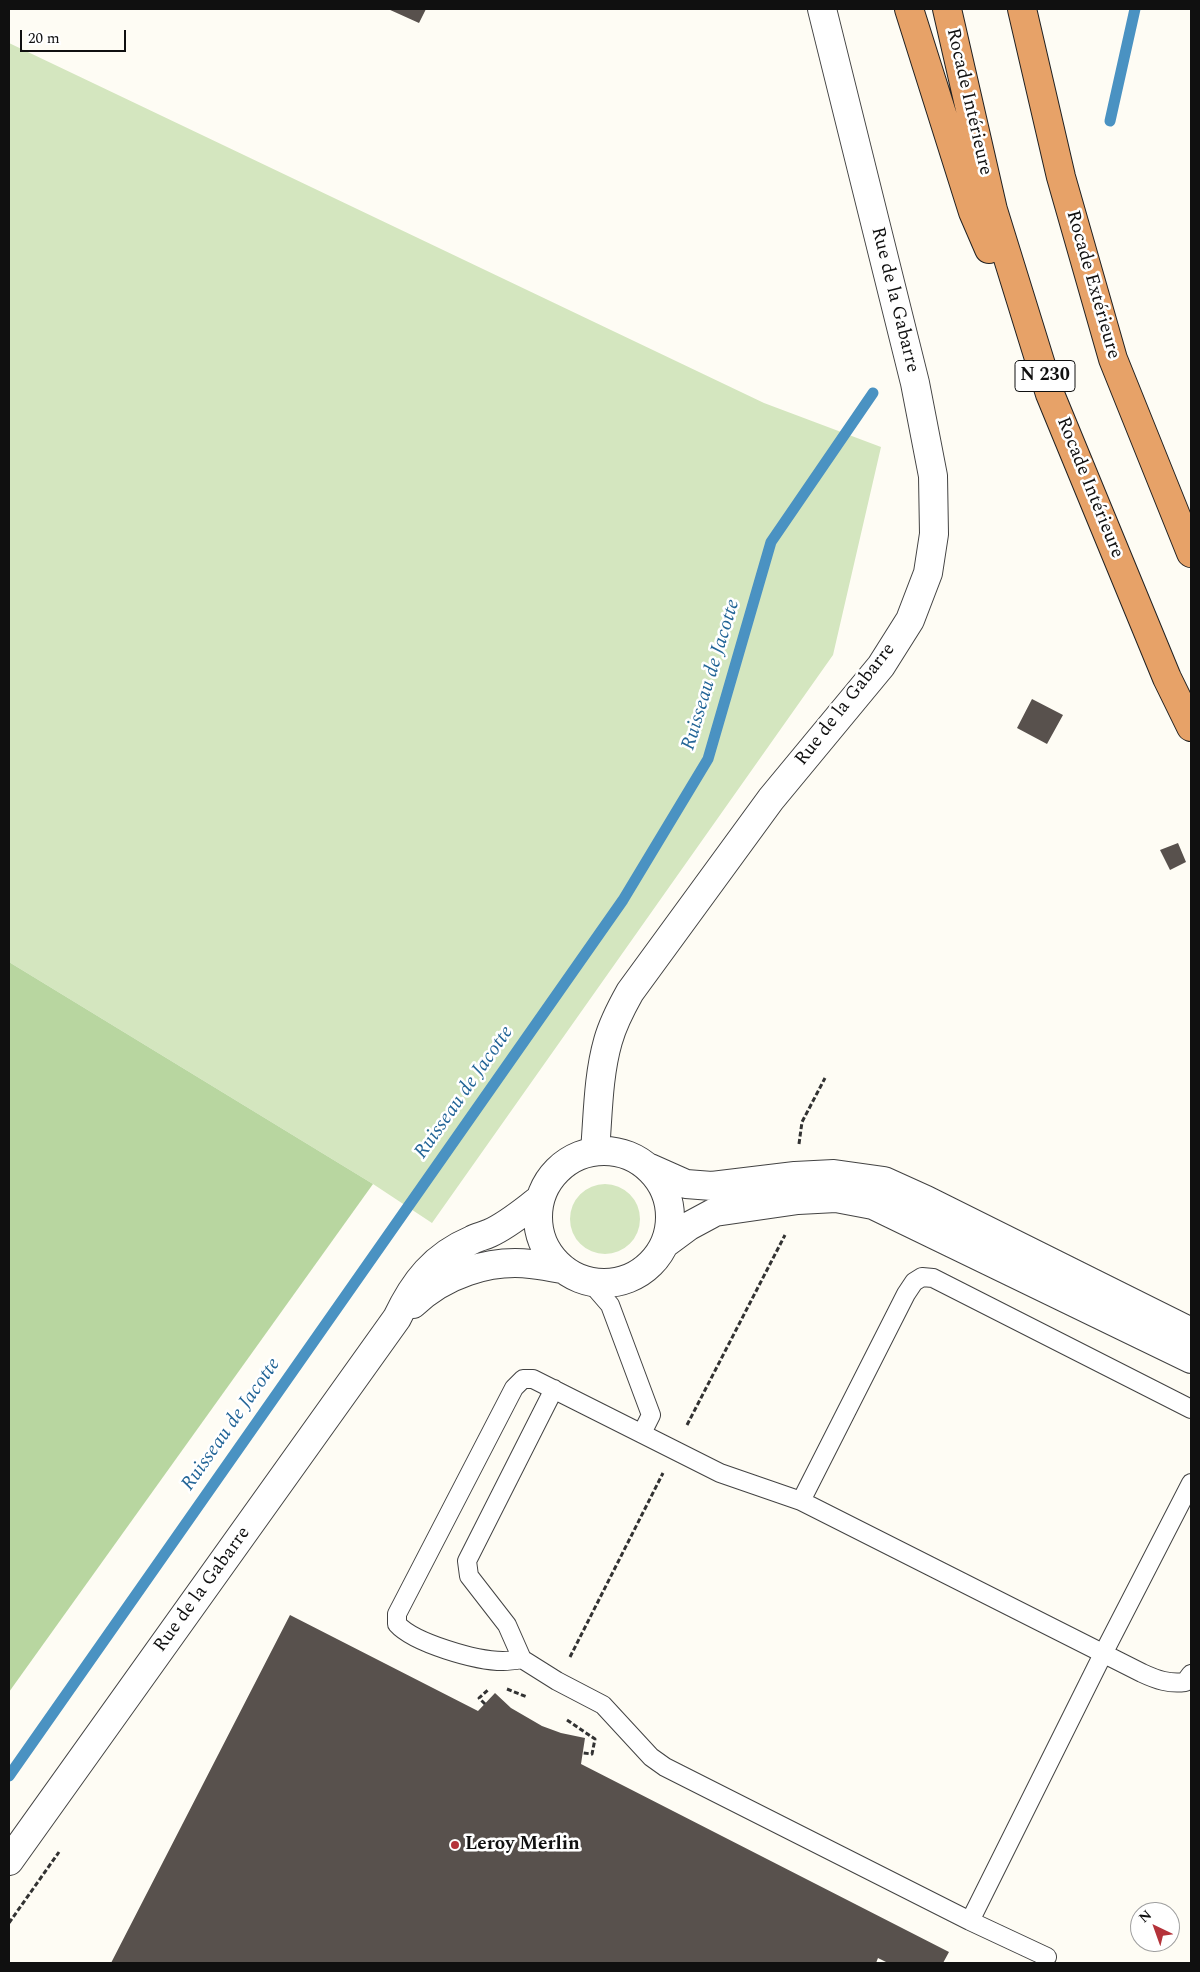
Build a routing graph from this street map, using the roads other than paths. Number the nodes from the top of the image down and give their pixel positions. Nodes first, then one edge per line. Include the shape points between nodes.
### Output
1 (822, 9) edge
2 (909, 9) edge
3 (947, 9) edge
4 (1022, 9) edge
5 (1050, 394) junction
6 (1191, 553) edge
7 (1191, 727) edge
8 (595, 1151) junction
9 (650, 1168) junction
10 (540, 1199) junction
11 (666, 1243) junction
12 (562, 1269) junction
13 (591, 1283) junction
14 (397, 1318) junction
15 (1191, 1332) edge
16 (1191, 1359) edge
17 (554, 1389) junction
18 (1191, 1408) edge
19 (642, 1433) junction
20 (1191, 1483) edge
21 (801, 1501) junction
22 (1103, 1654) junction
23 (522, 1659) junction
24 (1189, 1681) edge
25 (9, 1861) edge
26 (970, 1921) junction
27 (1047, 1957) dead end

1 - 8 street, Rue de la Gabarre via 914,383 933,476 934,534 928,573 910,620 881,666 771,799 630,992 617,1015 602,1063
2 - 5 highway via 973,212
3 - 5 highway, Rocade Intérieure / N 230 via 993,210
4 - 6 highway, Rocade Extérieure via 1061,177 1113,359
5 - 7 highway, Rocade Intérieure / N 230 via 1167,678
8 - 9 street via 624,1153
8 - 10 street via 576,1157 561,1167 548,1181
9 - 11 street via 670,1203 671,1224
9 - 15 street via 686,1184 712,1186 834,1174 884,1181
10 - 12 street via 540,1237 549,1255
10 - 14 street, Rue de la Gabarre via 489,1234 456,1248 437,1261 420,1278
11 - 13 street via 653,1262 635,1276 614,1283
11 - 16 street via 715,1212 836,1198 873,1205
12 - 13 street
12 - 14 street, Rue de la Gabarre via 509,1263 466,1272 441,1283
13 - 19 lane via 610,1305 651,1415
14 - 25 street, Rue de la Gabarre
17 - 19 lane
17 - 23 lane via 467,1560 469,1576 507,1625
17 - 23 lane via 523,1378 514,1388 397,1614 397,1624 404,1632 452,1652 502,1661
18 - 21 lane via 933,1278 922,1277 906,1294
19 - 21 lane via 720,1473
20 - 22 lane
21 - 22 lane
22 - 24 lane via 1161,1681
22 - 26 lane
23 - 26 lane via 603,1706 651,1757 666,1766
26 - 27 lane

